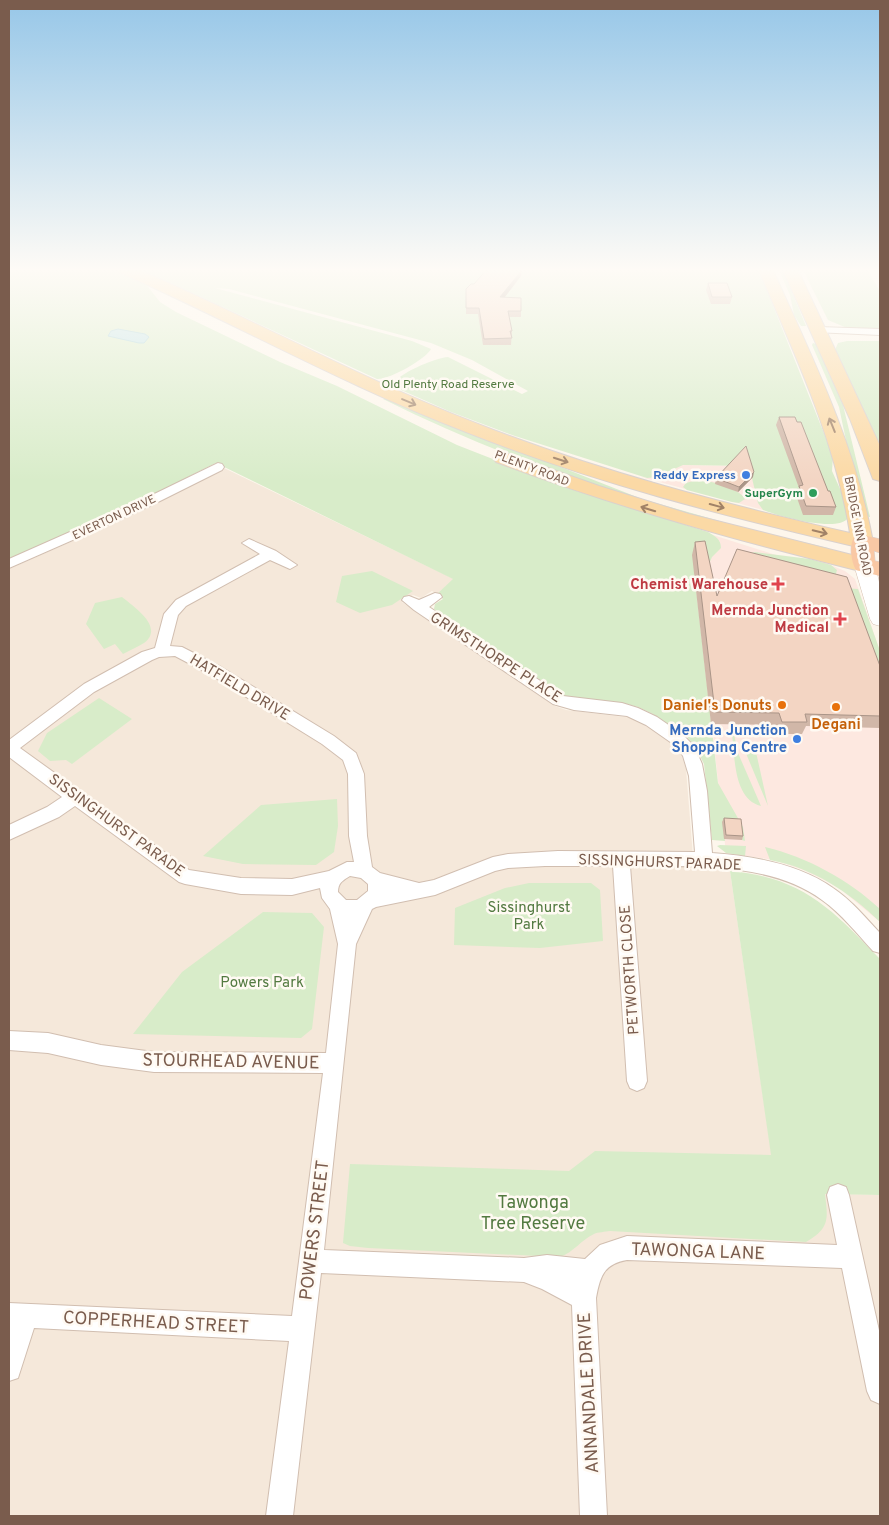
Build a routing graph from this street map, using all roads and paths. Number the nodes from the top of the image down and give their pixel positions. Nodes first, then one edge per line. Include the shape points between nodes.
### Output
1 (263, 339) edge
2 (274, 339) edge
3 (796, 339) edge
4 (822, 339) edge
5 (218, 466) dead end
6 (879, 466) edge
7 (249, 542) dead end
8 (871, 544) edge
9 (270, 554) junction
10 (9, 564) edge
11 (290, 565) dead end
12 (872, 567) edge
13 (434, 597) dead end
14 (880, 619) edge
15 (169, 652) junction
16 (9, 748) edge
17 (76, 796) junction
18 (9, 833) edge
19 (358, 836) junction
20 (621, 859) junction
21 (704, 861) junction
22 (337, 874) junction
23 (369, 875) junction
24 (292, 887) junction
25 (419, 889) junction
26 (335, 902) junction
27 (368, 903) junction
28 (347, 944) junction
29 (880, 945) edge
30 (9, 1041) edge
31 (335, 1062) junction
32 (637, 1081) dead end
33 (838, 1195) dead end
34 (852, 1257) junction
35 (310, 1261) junction
36 (524, 1270) junction
37 (590, 1271) junction
38 (584, 1298) junction
39 (17, 1315) edge
40 (303, 1329) junction
41 (9, 1370) edge
42 (880, 1391) edge
43 (280, 1516) edge
44 (594, 1516) edge

12 -> 1 main road, PLENTY ROAD via 667,514 497,456 349,388
2 -> 8 main road, PLENTY ROAD via 376,388 509,442 698,502
8 -> 3 main road, BRIDGE INN ROAD via 859,522 841,451
4 - 6 main road
5 - 10 street, EVERTON DRIVE via 146,503
7 - 9 street
8 - 12 highway, BRIDGE INN ROAD
9 - 11 street
9 - 15 street via 175,608 170,619
12 - 14 main road, BRIDGE INN ROAD
13 - 21 street, GRIMSTHORPE PLACE via 414,604 558,700 636,713 680,740 694,764
15 - 16 street via 147,656 88,688
15 - 19 street, HATFIELD DRIVE via 216,672 345,752 354,764 356,774
16 - 17 street, SISSINGHURST PARADE
17 - 18 street via 53,812
17 - 24 street, SISSINGHURST PARADE via 185,876 241,886
19 - 22 street, HATFIELD DRIVE
19 - 23 street, HATFIELD DRIVE
20 - 21 street, SISSINGHURST PARADE
20 - 25 street, SISSINGHURST PARADE via 508,861 450,882
20 - 32 street, PETWORTH CLOSE
21 - 29 street, SISSINGHURST PARADE via 759,867 808,883 842,904
22 - 23 street via 353,868
22 - 24 street, SISSINGHURST PARADE
22 - 26 street via 328,887
23 - 25 street, SISSINGHURST PARADE
23 - 27 street via 376,890
24 - 26 street, SISSINGHURST PARADE
25 - 27 street, SISSINGHURST PARADE
26 - 27 street via 352,909
26 - 28 street, POWERS STREET
27 - 28 street, POWERS STREET
28 - 31 street, POWERS STREET
30 - 31 street, STOURHEAD AVENUE via 48,1043 154,1062
31 - 35 street, POWERS STREET
33 - 34 street
34 - 37 street, TAWONGA LANE via 627,1248 612,1250
34 - 42 street
35 - 36 street
35 - 40 street, POWERS STREET
36 - 37 street via 547,1267
36 - 38 street
37 - 38 street, ANNANDALE DRIVE
38 - 44 street, ANNANDALE DRIVE
39 - 40 street, COPPERHEAD STREET
39 - 41 street
40 - 43 street, POWERS STREET

